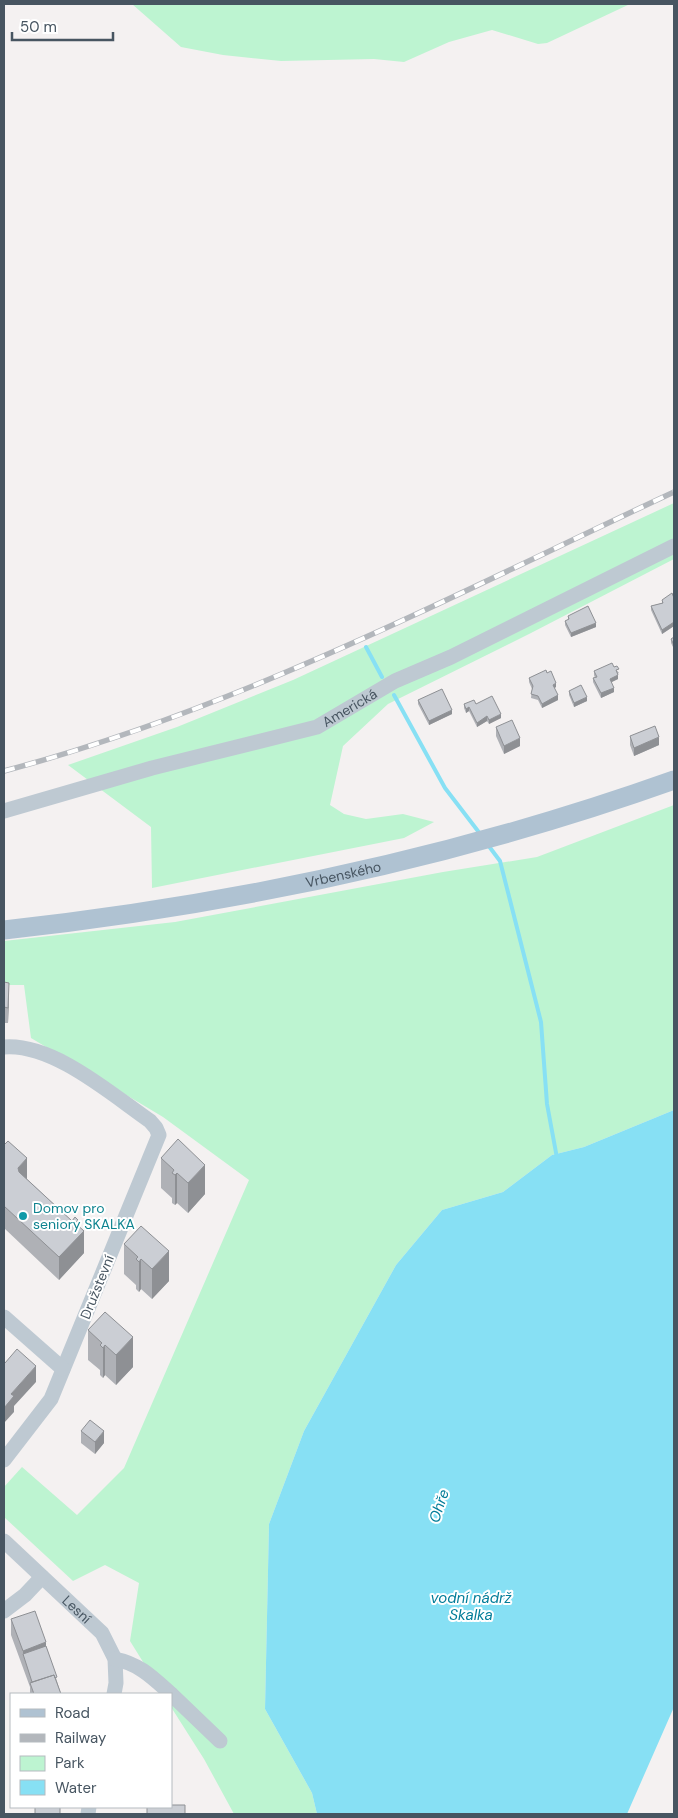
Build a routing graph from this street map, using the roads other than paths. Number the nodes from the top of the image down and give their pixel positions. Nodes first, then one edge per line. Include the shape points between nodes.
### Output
1 (674, 546) edge
2 (674, 780) edge
3 (4, 811) edge
4 (4, 930) edge
5 (4, 1047) edge
6 (4, 1318) edge
7 (64, 1369) junction
8 (4, 1460) edge
9 (4, 1541) edge
10 (42, 1577) junction
11 (4, 1610) edge
12 (115, 1659) junction
13 (114, 1693) edge
14 (170, 1693) edge
15 (172, 1695) edge
16 (220, 1741) dead end

1 - 3 street, Americká via 451,658 395,681 317,727 152,768
2 - 4 main road, Vrbenského via 565,818 379,866 206,902
5 - 7 street, Družstevní via 37,1051 64,1064 150,1121 159,1136
6 - 7 street
7 - 8 street, Družstevní via 47,1405
9 - 10 street, Lesní
10 - 11 street
10 - 12 street, Lesní via 102,1633
12 - 13 street, Lesní
12 - 14 street via 143,1669
15 - 16 street

